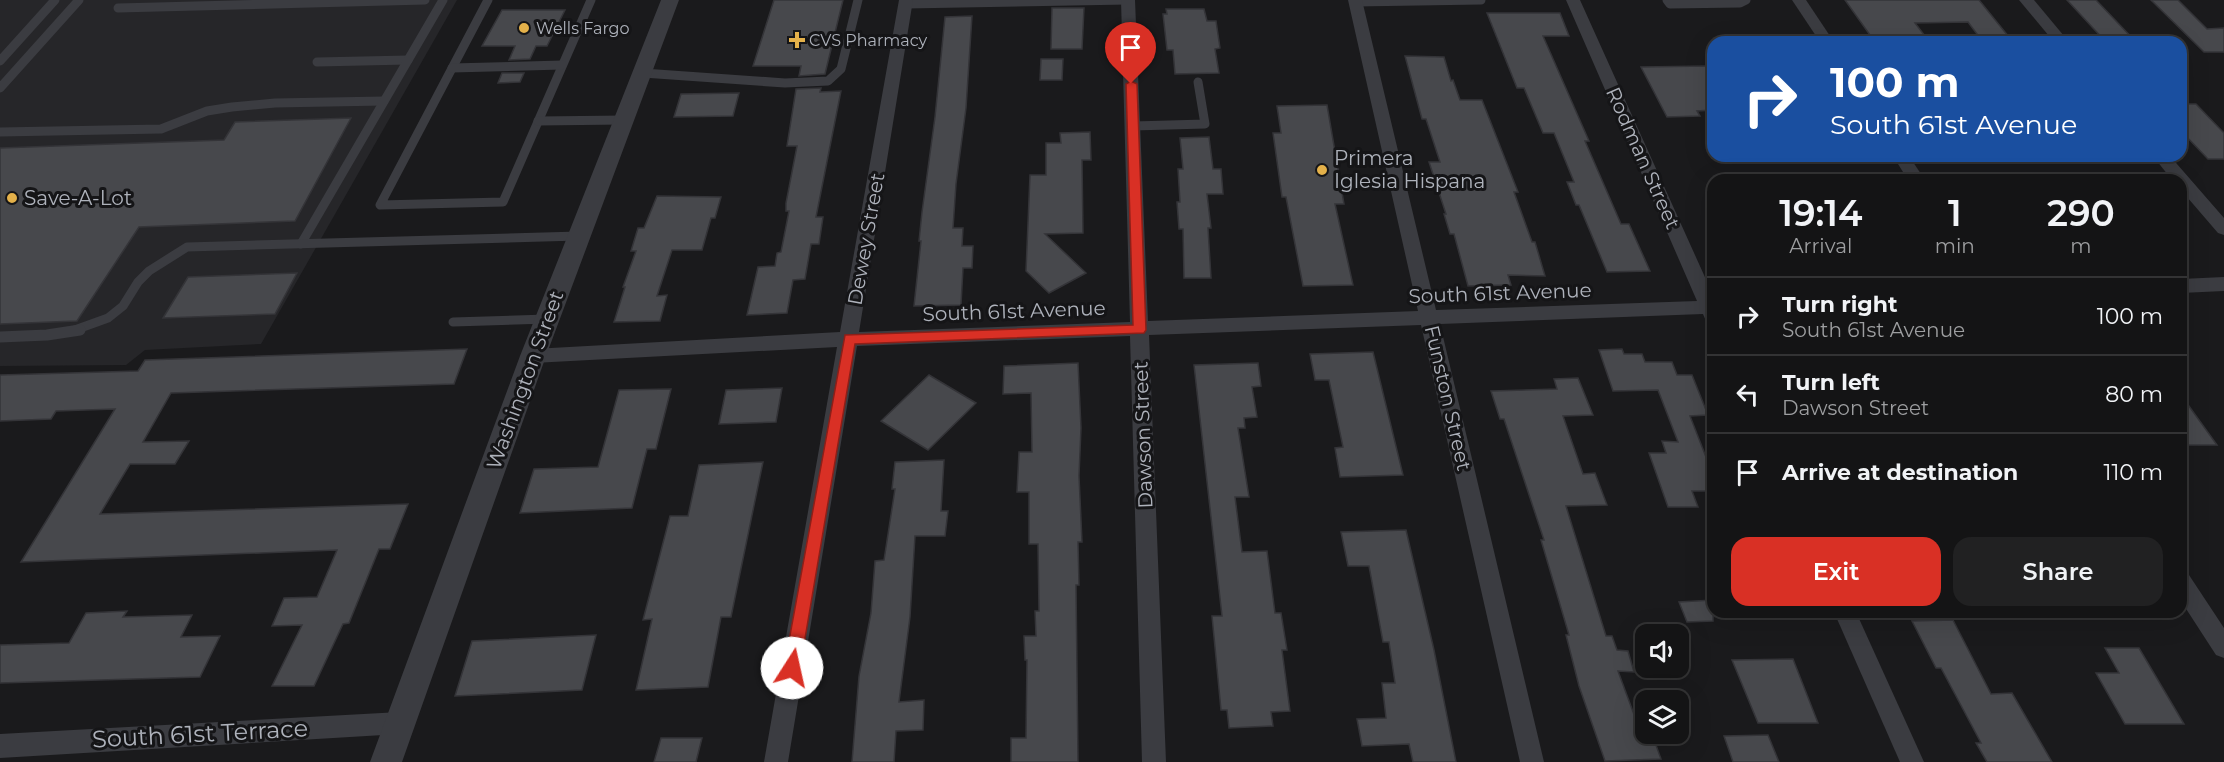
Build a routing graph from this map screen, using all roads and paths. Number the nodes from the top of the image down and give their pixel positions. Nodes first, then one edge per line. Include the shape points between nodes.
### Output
1 (56, 0) edge
2 (79, 0) edge
3 (425, 0) edge
4 (443, 0) edge
5 (488, 0) edge
6 (591, 0) edge
7 (670, 0) edge
8 (858, 0) edge
9 (1128, 0) edge
10 (1481, 0) edge
11 (1573, 0) edge
12 (1667, 0) edge
13 (1746, 0) edge
14 (1799, 0) edge
15 (2026, 0) edge
16 (1008, 1) edge
17 (1355, 1) edge
18 (906, 2) edge
19 (956, 2) edge
20 (118, 8) dead end
21 (1823, 36) edge
22 (2057, 36) edge
23 (31, 54) junction
24 (2, 57) edge
25 (408, 60) junction
26 (317, 62) dead end
27 (562, 65) junction
28 (452, 68) junction
29 (642, 73) junction
30 (1198, 82) dead end
31 (0, 88) edge
32 (384, 101) junction
33 (624, 120) junction
34 (538, 121) junction
35 (1132, 126) junction
36 (0, 132) edge
37 (2166, 162) edge
38 (2177, 174) edge
39 (2187, 186) edge
40 (2224, 229) edge
41 (579, 236) junction
42 (301, 244) junction
43 (2224, 284) edge
44 (2187, 286) edge
45 (1707, 299) edge
46 (1707, 310) edge
47 (547, 319) junction
48 (1430, 319) junction
49 (453, 322) dead end
50 (1139, 330) junction
51 (0, 337) edge
52 (849, 339) junction
53 (533, 356) junction
54 (2187, 591) edge
55 (1848, 618) edge
56 (2224, 648) edge
57 (400, 723) junction
58 (0, 746) edge
59 (386, 762) edge
60 (776, 762) edge
61 (1154, 762) edge
62 (1532, 762) edge
63 (1912, 762) edge

1 - 24 lane
2 - 23 lane
3 - 20 lane
4 - 25 lane
5 - 28 lane
6 - 27 lane
7 - 29 street, Washington Street
8 - 29 lane via 841,69 828,81 785,83
9 - 16 lane
9 - 35 street, Dawson Street
10 - 17 lane
11 - 45 street, Rodman Street
12 - 13 lane via 1670,4
14 - 21 street
15 - 22 street
16 - 19 lane
17 - 48 street, Funston Street
18 - 19 lane
18 - 52 street, Dewey Street
23 - 24 lane
23 - 31 lane
25 - 26 lane
25 - 32 lane
27 - 28 lane
27 - 34 lane
28 - 34 lane via 380,205 503,202
29 - 33 street, Washington Street
30 - 35 lane via 1205,124
32 - 36 lane via 232,107 207,111 161,129
32 - 42 lane
33 - 34 lane
33 - 41 street, Washington Street
35 - 50 street, Dawson Street
37 - 38 street
39 - 40 street
41 - 42 lane
41 - 47 street, Washington Street
42 - 51 lane via 187,247 170,255 139,281 121,309 107,318 56,335
43 - 44 street
46 - 48 street, South 61st Avenue
47 - 49 lane
47 - 53 street, Washington Street
48 - 50 street, South 61st Avenue
48 - 62 street, Funston Street
50 - 52 street, South 61st Avenue
50 - 61 street, Dawson Street
52 - 53 street, South 61st Avenue
52 - 60 street, Dewey Street
53 - 57 street, Washington Street
54 - 56 street
55 - 63 street
57 - 58 street, South 61st Terrace
57 - 59 street, Washington Street

